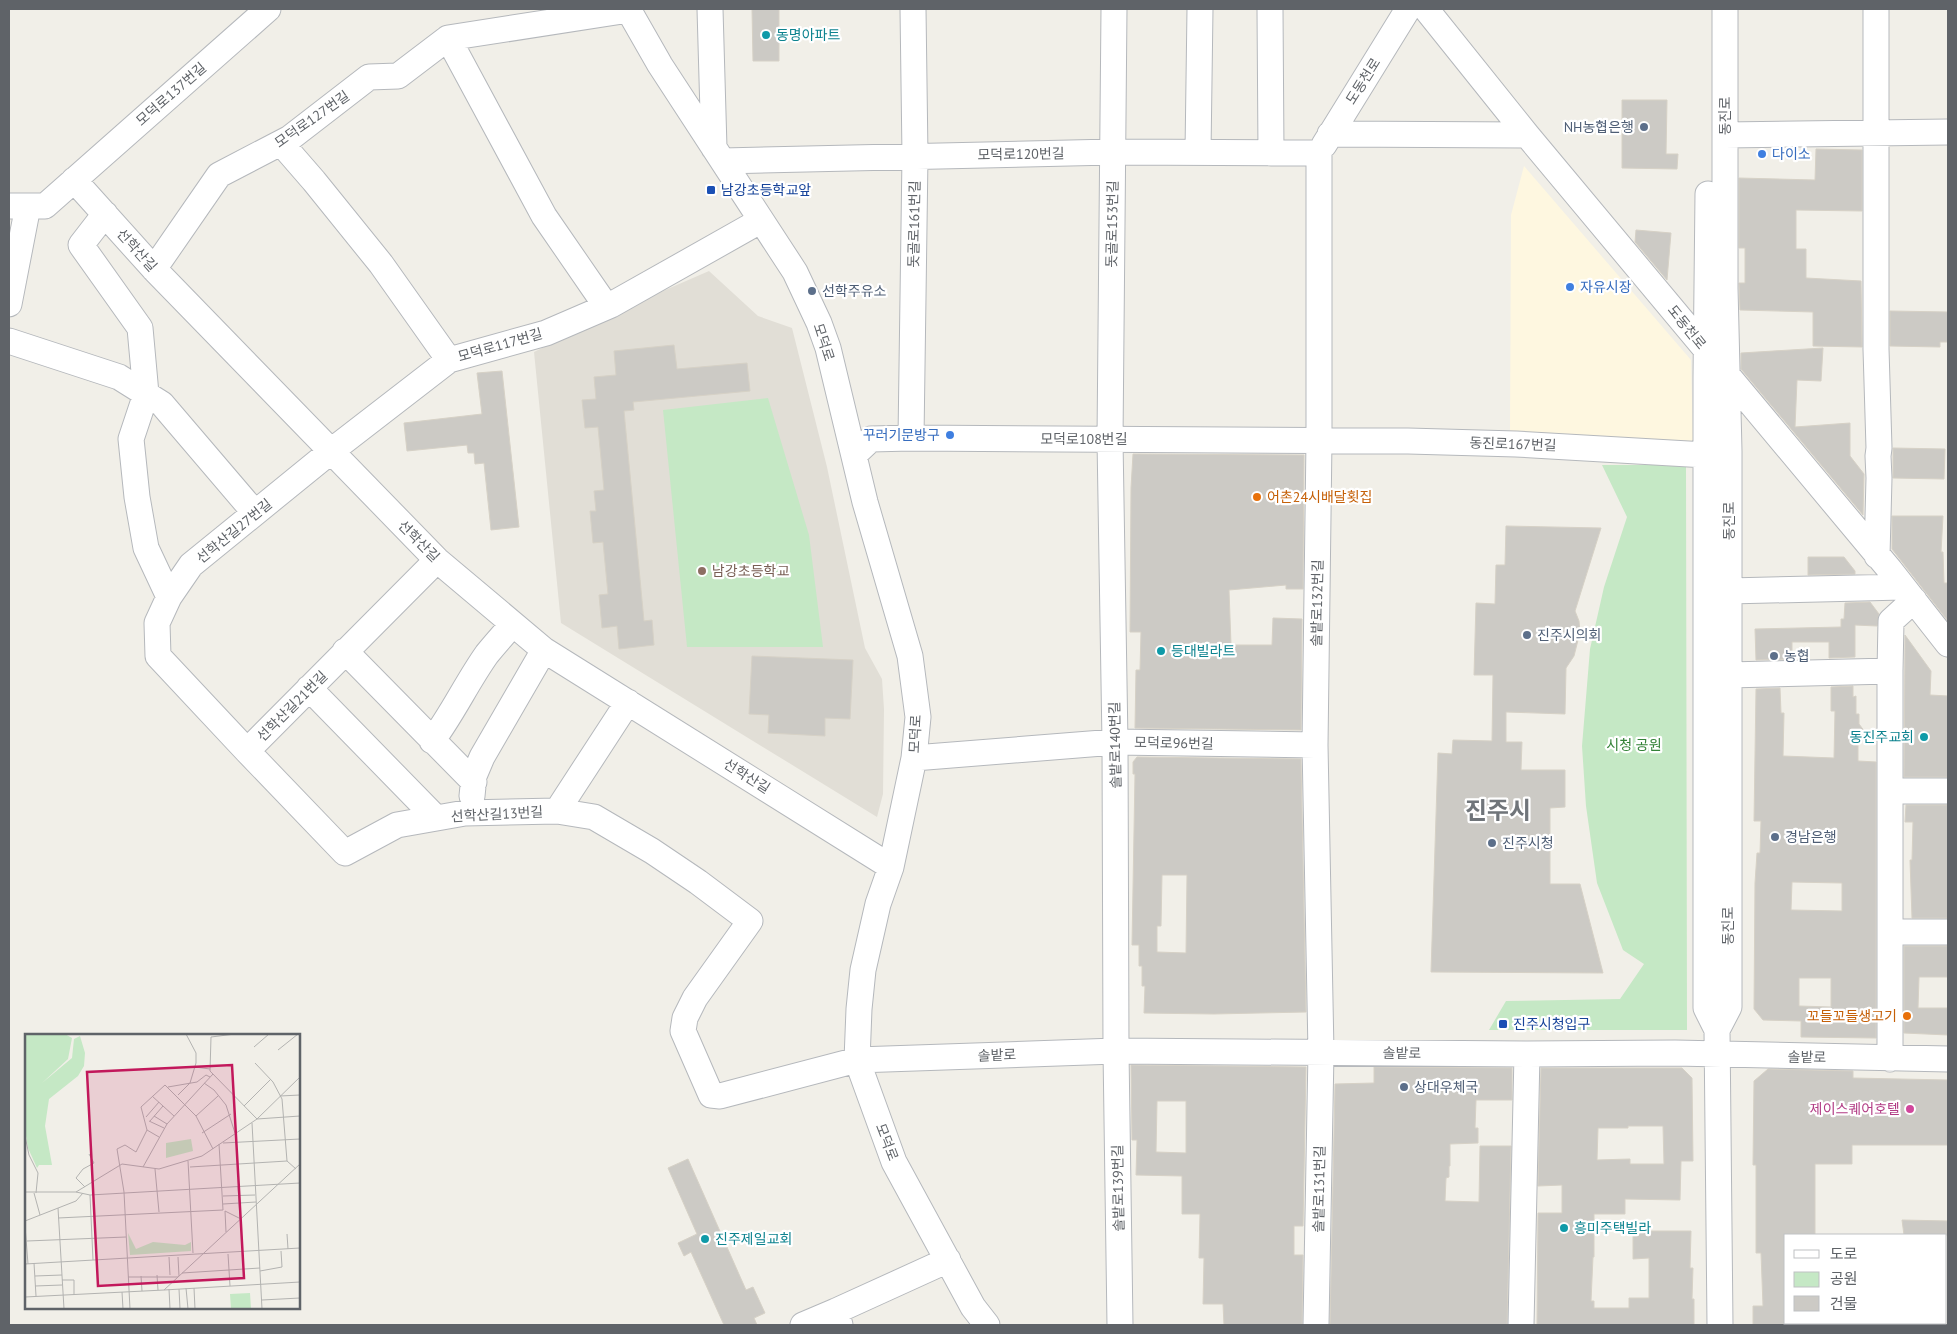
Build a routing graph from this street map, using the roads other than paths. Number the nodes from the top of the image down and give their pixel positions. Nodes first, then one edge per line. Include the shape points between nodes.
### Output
1 (268, 9) edge
2 (710, 9) edge
3 (913, 9) edge
4 (1114, 9) edge
5 (1200, 9) edge
6 (1270, 9) edge
7 (1408, 9) edge
8 (1426, 9) edge
9 (1708, 9) edge
10 (1725, 9) edge
11 (1876, 9) edge
12 (628, 10) edge
13 (448, 38) junction
14 (1948, 132) edge
15 (1876, 133) junction
16 (1527, 135) junction
17 (1725, 135) junction
18 (281, 143) junction
19 (1325, 144) junction
20 (1113, 152) junction
21 (1198, 152) junction
22 (1271, 153) junction
23 (718, 154) junction
24 (915, 156) junction
25 (74, 180) junction
26 (19, 206) edge
27 (105, 214) junction
28 (760, 221) junction
29 (154, 269) junction
30 (9, 304) edge
31 (606, 306) junction
32 (9, 341) edge
33 (1706, 351) junction
34 (449, 360) junction
35 (1726, 375) junction
36 (146, 394) junction
37 (911, 438) junction
38 (1110, 440) junction
39 (1319, 440) junction
40 (330, 452) junction
41 (1706, 454) junction
42 (854, 455) junction
43 (255, 513) junction
44 (1877, 556) junction
45 (437, 560) junction
46 (1729, 591) junction
47 (1908, 593) junction
48 (169, 597) junction
49 (513, 624) junction
50 (1948, 644) edge
51 (544, 650) junction
52 (346, 652) junction
53 (1890, 671) junction
54 (1728, 675) junction
55 (309, 688) junction
56 (628, 702) junction
57 (432, 740) junction
58 (1115, 742) junction
59 (1315, 745) junction
60 (247, 751) junction
61 (914, 758) junction
62 (474, 782) junction
63 (1890, 791) junction
64 (1948, 791) edge
65 (557, 811) junction
66 (470, 813) junction
67 (436, 818) junction
68 (345, 853) joint
69 (891, 867) junction
70 (1890, 932) junction
71 (1948, 932) edge
72 (1716, 1042) junction
73 (1116, 1051) junction
74 (1322, 1052) junction
75 (1527, 1054) junction
76 (1948, 1058) edge
77 (1890, 1059) junction
78 (856, 1060) junction
79 (948, 1260) junction
80 (838, 1318) edge
81 (804, 1325) edge
82 (986, 1325) edge
83 (1120, 1325) edge
84 (1316, 1325) edge
85 (1521, 1325) edge
86 (1720, 1325) edge

1 - 25 street, 모덕로137번길
2 - 23 street
3 - 24 street, 돗골로161번길
4 - 20 street, 돗골로153번길
5 - 21 street
6 - 22 street
7 - 19 street, 도동천로
8 - 16 street, 도동천로
9 - 33 street, 동진로
10 - 17 street, 동진로
11 - 15 street
12 - 13 street, 모덕로127번길
12 - 23 street, 모덕로
13 - 18 street, 모덕로127번길 via 398,76 369,77
13 - 31 street via 544,216
14 - 15 street
15 - 17 street
15 - 44 street
16 - 19 street, 모덕로120번길
16 - 33 street, 도동천로
17 - 35 street, 동진로
18 - 29 street, 모덕로127번길 via 219,175
18 - 34 street via 381,264
19 - 22 street, 모덕로120번길
19 - 39 street, 솔밭로132번길
20 - 21 street, 모덕로120번길
20 - 24 street, 모덕로120번길
20 - 38 street, 돗골로153번길
21 - 22 street, 모덕로120번길
23 - 24 street, 모덕로120번길
23 - 28 street, 모덕로
24 - 37 street, 돗골로161번길
25 - 26 street via 45,206
25 - 27 street, 선학산길
26 - 30 street
27 - 29 street, 선학산길
27 - 36 street via 80,245 140,328
28 - 31 street, 모덕로117번길
28 - 42 street, 모덕로 via 795,272 819,323
29 - 40 street, 선학산길
31 - 34 street, 모덕로117번길 via 546,333
32 - 36 street via 119,377
33 - 35 street, 도동천로
33 - 41 street, 동진로
34 - 40 street, 모덕로117번길
35 - 44 street, 도동천로
35 - 46 street, 동진로
36 - 43 street via 162,404
36 - 48 street via 131,439 137,497 146,548
37 - 38 street, 모덕로108번길
37 - 42 street, 모덕로108번길 via 872,439
38 - 39 street, 모덕로108번길
38 - 58 street, 솔밭로140번길
39 - 41 street, 동진로167번길 via 1516,444
39 - 59 street, 솔밭로132번길
40 - 43 street, 선학산길27번길
40 - 45 street, 선학산길
41 - 72 street, 동진로 via 1706,1008
42 - 61 street, 모덕로 via 867,511 910,656 918,717
43 - 48 street, 선학산길27번길 via 191,565
44 - 47 street, 도동천로
45 - 49 street, 선학산길
45 - 52 street, 선학산길21번길
46 - 47 street
46 - 54 street, 동진로
47 - 50 street, 도동천로
47 - 53 street via 1891,621
48 - 60 street, 선학산길27번길 via 158,623 158,656
49 - 51 street, 선학산길
49 - 57 street via 487,654 448,720
51 - 56 street, 선학산길
51 - 62 street via 482,757
52 - 55 street, 선학산길21번길
52 - 57 street
53 - 54 street
53 - 63 street
54 - 72 street, 동진로 via 1729,1007
55 - 60 street, 선학산길21번길
55 - 67 street
56 - 65 street, 선학산길13번길
56 - 69 street, 선학산길
57 - 62 street
58 - 59 street, 모덕로96번길
58 - 61 street, 모덕로96번길
58 - 73 street, 솔밭로140번길
59 - 74 street, 솔밭로132번길
60 - 68 street, 선학산길21번길
61 - 69 street, 모덕로
62 - 66 street
63 - 64 street
63 - 70 street
65 - 66 street, 선학산길13번길
65 - 78 street, 솔밭로 via 594,817 691,876 750,921 695,998 685,1018 683,1031 711,1095 720,1096
66 - 67 street, 선학산길13번길
67 - 68 street, 선학산길13번길 via 397,825
69 - 78 street, 모덕로 via 878,904 863,970
70 - 71 street
70 - 77 street
72 - 75 street, 솔밭로
72 - 77 street, 솔밭로
72 - 86 street, 동진로
73 - 74 street, 솔밭로
73 - 78 street, 솔밭로
73 - 83 street, 솔밭로139번길
74 - 75 street, 솔밭로
74 - 84 street, 솔밭로131번길
75 - 85 street
76 - 77 street, 솔밭로
78 - 79 street, 모덕로 via 894,1162
79 - 80 street
79 - 82 street, 모덕로
80 - 81 street

